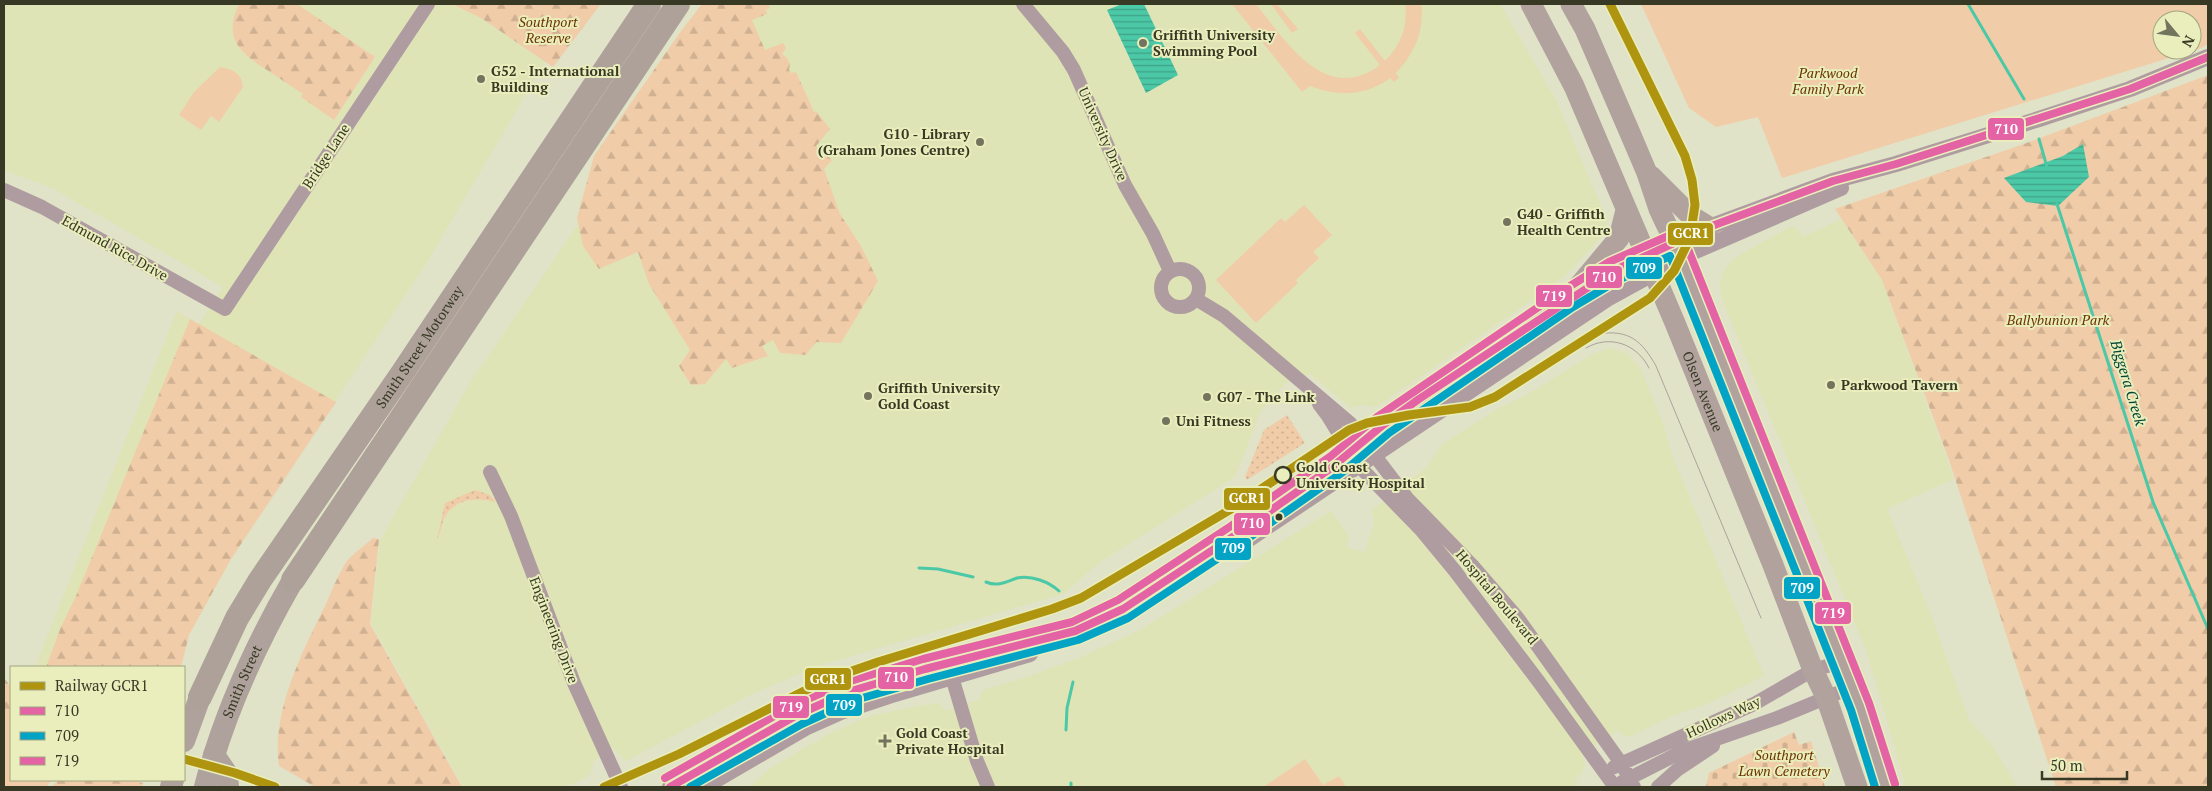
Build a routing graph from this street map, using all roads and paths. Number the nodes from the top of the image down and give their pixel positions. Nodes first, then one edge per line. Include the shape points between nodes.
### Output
1 (428, 4) edge
2 (649, 4) edge
3 (678, 4) edge
4 (691, 4) edge
5 (1023, 4) edge
6 (1531, 4) edge
7 (1571, 4) edge
8 (654, 42) junction
9 (2208, 57) edge
10 (2208, 68) edge
11 (2130, 89) junction
12 (1896, 164) junction
13 (1647, 173) junction
14 (4, 190) edge
15 (1626, 210) junction
16 (1709, 227) junction
17 (1678, 250) junction
18 (1650, 265) junction
19 (1170, 271) junction
20 (1196, 299) junction
21 (1568, 299) junction
22 (225, 309) joint
23 (1304, 386) junction
24 (1363, 441) junction
25 (1373, 455) junction
26 (1354, 459) junction
27 (490, 472) dead end
28 (293, 580) joint
29 (1518, 617) junction
30 (1526, 629) junction
31 (1500, 630) junction
32 (1508, 641) junction
33 (1841, 662) junction
34 (1814, 670) junction
35 (950, 671) junction
36 (1852, 687) junction
37 (200, 697) joint
38 (1826, 697) junction
39 (1728, 736) junction
40 (185, 738) edge
41 (214, 755) junction
42 (1622, 763) junction
43 (1604, 772) junction
44 (1632, 783) edge
45 (205, 787) edge
46 (228, 787) edge
47 (621, 787) edge
48 (670, 787) edge
49 (704, 787) edge
50 (988, 787) edge
51 (1615, 787) edge
52 (1658, 787) edge
53 (1857, 787) edge
54 (1885, 787) edge

1 - 22 street, Bridge Lane
2 - 37 highway, Smith Street Motorway via 260,580 237,618
3 - 8 highway, Smith Street Motorway
4 - 8 highway
5 - 19 street, University Drive via 1074,70 1125,185 1154,234
6 - 15 main road, Olsen Avenue via 1574,86
7 - 13 main road, Olsen Avenue via 1585,29
8 - 28 highway, Smith Street Motorway
9 - 11 street
10 - 11 street via 2176,80
11 - 12 street
12 - 16 street via 1832,181
12 - 17 street
13 - 16 main road via 1691,216
13 - 17 main road, Olsen Avenue
14 - 22 street, Edmund Rice Drive via 42,206
15 - 18 main road, Olsen Avenue
15 - 21 main road via 1619,238
16 - 17 street
17 - 18 street
17 - 33 main road, Olsen Avenue
18 - 21 street via 1613,271
18 - 25 street via 1588,311
18 - 34 main road, Olsen Avenue
19 - 20 street via 1183,269 1194,275 1199,287
19 - 20 street via 1160,287 1163,299 1180,308
20 - 23 street via 1224,316
21 - 24 street via 1419,399
23 - 24 street via 1350,423
23 - 26 street via 1328,416
24 - 25 street, Hospital Boulevard
24 - 26 street
25 - 26 street
25 - 29 street, Hospital Boulevard via 1407,498
26 - 31 street, Hospital Boulevard via 1422,531
26 - 35 street via 1123,621 1069,643
27 - 47 street, Engineering Drive via 511,516 574,683
28 - 41 highway, Smith Street via 250,661
29 - 30 street, Hospital Boulevard
29 - 31 street
30 - 32 street
30 - 42 street, Hospital Boulevard
31 - 32 street, Hospital Boulevard
32 - 43 street, Hospital Boulevard
33 - 34 street, Hollows Way
33 - 36 main road, Olsen Avenue
34 - 38 main road, Olsen Avenue
34 - 42 street, Hollows Way via 1754,704
35 - 48 street via 864,686 831,699
35 - 49 street via 821,720
35 - 50 street
36 - 38 street, Hollows Way
36 - 54 main road, Olsen Avenue
37 - 40 highway
38 - 39 street, Hollows Way
38 - 53 main road, Olsen Avenue
39 - 44 street, Hollows Way via 1685,750
39 - 52 street via 1677,770
41 - 45 highway, Smith Street
41 - 46 highway via 227,774
42 - 43 street, Hollows Way
42 - 44 street, Hospital Boulevard
43 - 51 street, Hospital Boulevard
44 - 51 street, Hollows Way

